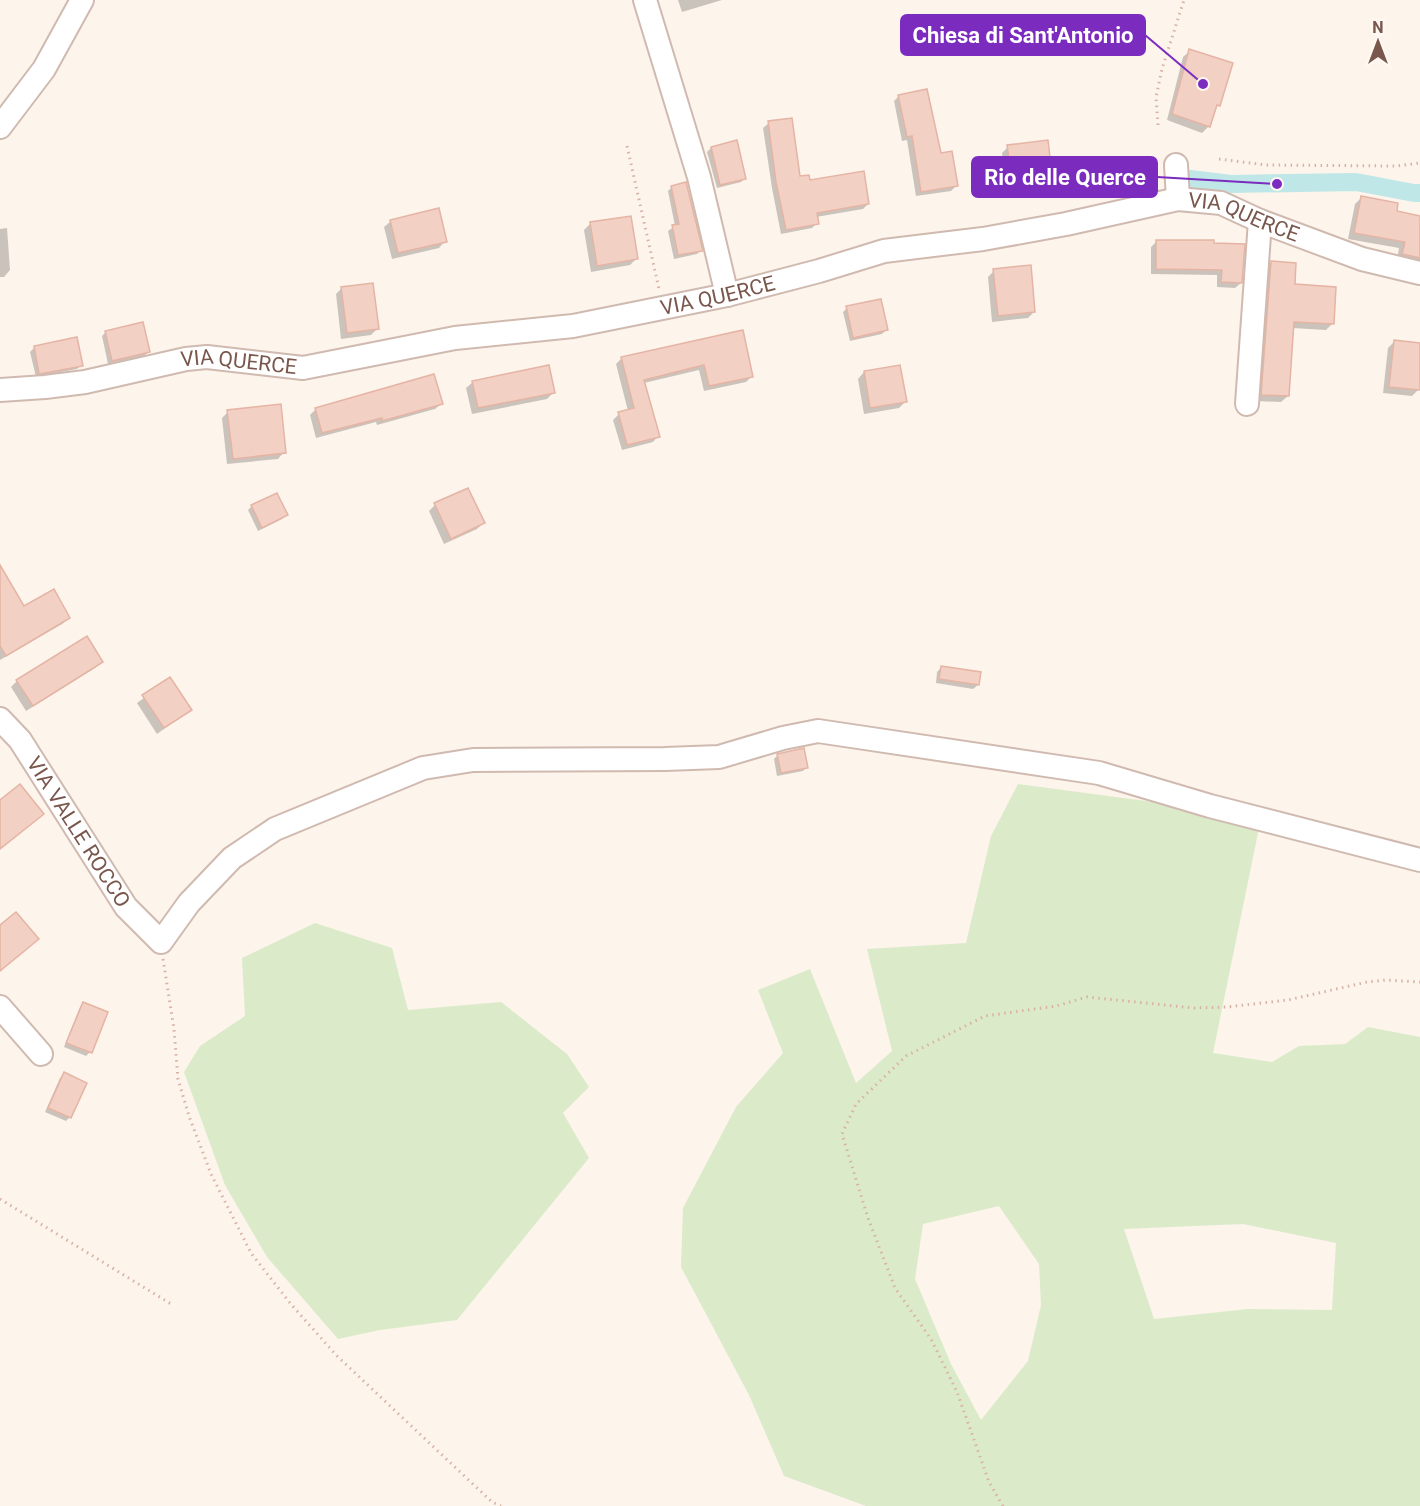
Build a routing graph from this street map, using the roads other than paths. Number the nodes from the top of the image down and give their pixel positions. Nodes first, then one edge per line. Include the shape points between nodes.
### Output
1 (81, 0) edge
2 (645, 0) edge
3 (0, 127) edge
4 (1176, 165) dead end
5 (1178, 199) junction
6 (1260, 221) junction
7 (1420, 273) edge
8 (727, 295) junction
9 (0, 390) edge
10 (1246, 404) dead end
11 (0, 719) edge
12 (1420, 860) edge
13 (0, 1007) edge
14 (41, 1054) dead end

1 - 3 street via 44,69
2 - 8 street via 699,177
4 - 5 street
5 - 6 street, VIA QUERCE via 1221,204
5 - 8 street, VIA QUERCE via 1035,230 884,250 819,272
6 - 7 street, VIA QUERCE via 1362,259
6 - 10 street
8 - 9 street, VIA QUERCE via 573,327 444,340 303,368 207,357 85,382
11 - 12 street, VIA VALLE ROCCO via 21,740 126,907 161,942 189,903 232,858 275,829 423,768 473,760 719,757 818,731 1099,773
13 - 14 street

